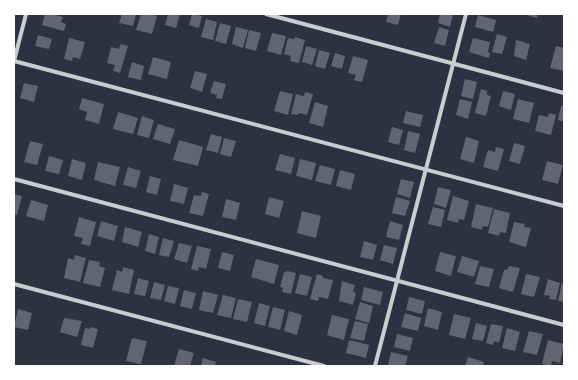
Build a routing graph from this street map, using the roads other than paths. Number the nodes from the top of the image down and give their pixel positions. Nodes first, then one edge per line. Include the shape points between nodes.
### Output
1 (26, 14) edge
2 (266, 14) edge
3 (466, 14) edge
4 (14, 61) edge
5 (453, 63) junction
6 (564, 93) edge
7 (425, 170) junction
8 (14, 179) edge
9 (564, 206) edge
10 (396, 280) junction
11 (14, 284) edge
12 (564, 325) edge
13 (324, 366) edge
14 (375, 366) edge

1 - 4 street
2 - 5 street
3 - 5 street
4 - 7 street
5 - 6 street
5 - 7 street
7 - 9 street
7 - 10 street
8 - 10 street
10 - 12 street
10 - 14 street
11 - 13 street

